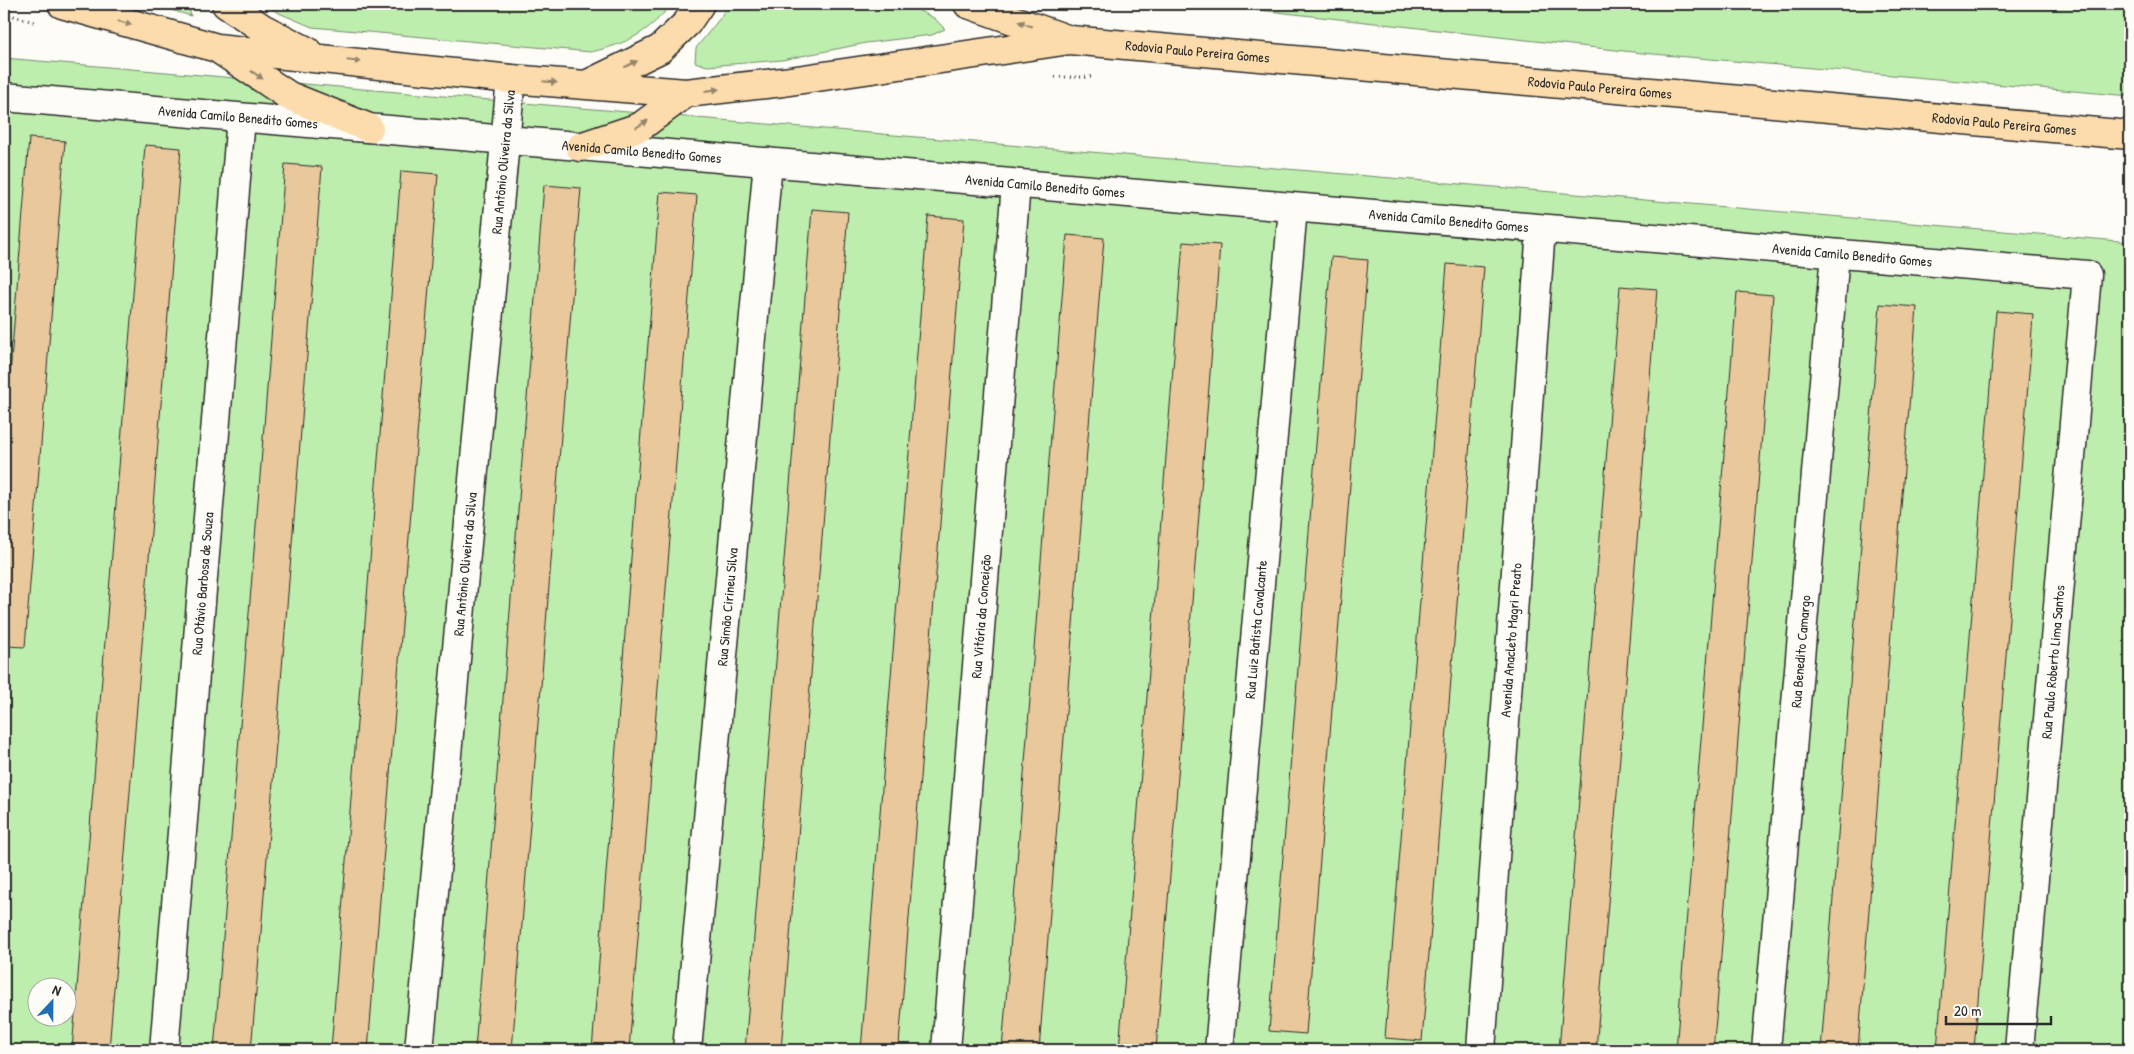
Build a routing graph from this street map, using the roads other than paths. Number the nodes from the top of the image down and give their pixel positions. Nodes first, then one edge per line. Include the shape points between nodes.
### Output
1 (62, 4) edge
2 (226, 4) edge
3 (700, 4) edge
4 (968, 4) edge
5 (1070, 40) junction
6 (216, 48) junction
7 (320, 58) junction
8 (511, 79) junction
9 (586, 85) junction
10 (686, 93) junction
11 (4, 97) edge
12 (241, 118) junction
13 (369, 128) junction
14 (2130, 135) edge
15 (506, 140) junction
16 (580, 147) junction
17 (768, 162) junction
18 (1016, 184) junction
19 (1293, 208) junction
20 (1541, 229) junction
21 (1835, 254) junction
22 (2087, 275) joint
23 (164, 1050) edge
24 (419, 1050) edge
25 (687, 1050) edge
26 (946, 1050) edge
27 (1219, 1050) edge
28 (1481, 1050) edge
29 (1766, 1050) edge
30 (2020, 1050) edge

1 -> 6 main road
2 - 7 main road via 262,28
9 -> 3 main road via 660,49 687,23
5 -> 4 main road
10 -> 5 main road
5 - 14 main road, Rodovia Paulo Pereira Gomes
6 - 7 main road
6 -> 13 main road via 289,96
7 -> 8 main road
8 -> 9 main road
8 - 15 street, Rua Antônio Oliveira da Silva
9 - 10 main road
16 -> 10 main road via 640,127
11 - 12 street, Avenida Camilo Benedito Gomes
12 - 13 street, Avenida Camilo Benedito Gomes
12 - 23 street, Rua Otávio Barbosa de Souza
13 - 15 street, Avenida Camilo Benedito Gomes
15 - 16 street, Avenida Camilo Benedito Gomes
15 - 24 street, Rua Antônio Oliveira da Silva
16 - 17 street, Avenida Camilo Benedito Gomes
17 - 18 street, Avenida Camilo Benedito Gomes
17 - 25 street, Rua Simão Cirineu Silva
18 - 19 street, Avenida Camilo Benedito Gomes
18 - 26 street, Rua Vitória da Conceição
19 - 20 street, Avenida Camilo Benedito Gomes
19 - 27 street, Rua Luiz Batista Cavalcante
20 - 21 street, Avenida Camilo Benedito Gomes
20 - 28 street, Avenida Anacleto Magri Preato
21 - 22 street, Avenida Camilo Benedito Gomes
21 - 29 street, Rua Benedito Camargo
22 - 30 street, Rua Paulo Roberto Lima Santos

